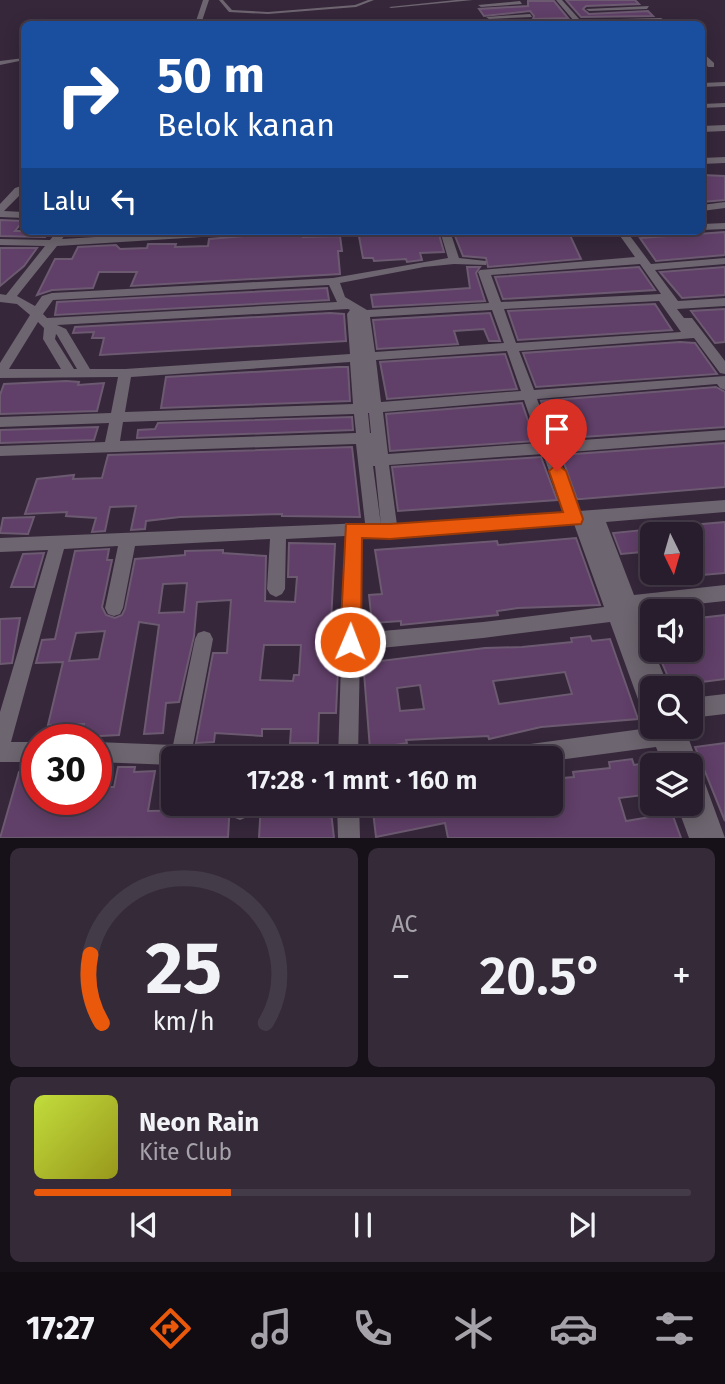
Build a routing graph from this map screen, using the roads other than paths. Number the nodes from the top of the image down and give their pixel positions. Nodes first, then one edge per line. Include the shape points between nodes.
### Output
1 (206, 0) edge
2 (221, 0) edge
3 (372, 0) edge
4 (471, 0) edge
5 (559, 0) edge
6 (596, 0) edge
7 (604, 0) edge
8 (640, 0) edge
9 (386, 1) edge
10 (520, 2) edge
11 (481, 5) dead end
12 (648, 7) junction
13 (609, 8) junction
14 (589, 9) dead end
15 (489, 18) dead end
16 (199, 21) edge
17 (577, 21) edge
18 (662, 21) edge
19 (21, 60) edge
20 (0, 63) edge
21 (725, 84) edge
22 (705, 85) edge
23 (725, 105) edge
24 (705, 106) edge
25 (725, 128) edge
26 (705, 129) edge
27 (706, 158) edge
28 (725, 158) edge
29 (21, 189) edge
30 (725, 205) edge
31 (705, 208) edge
32 (0, 212) edge
33 (21, 215) edge
34 (725, 226) edge
35 (705, 227) edge
36 (150, 235) edge
37 (446, 235) edge
38 (624, 235) edge
39 (51, 239) edge
40 (0, 242) edge
41 (454, 261) junction
42 (725, 261) edge
43 (482, 263) dead end
44 (646, 264) junction
45 (333, 281) junction
46 (3, 296) edge
47 (725, 302) edge
48 (676, 305) junction
49 (497, 306) junction
50 (356, 310) junction
51 (37, 314) junction
52 (68, 341) junction
53 (511, 346) junction
54 (54, 347) junction
55 (719, 353) edge
56 (361, 355) junction
57 (149, 367) junction
58 (76, 370) junction
59 (725, 370) edge
60 (125, 373) junction
61 (0, 374) edge
62 (725, 385) edge
63 (530, 395) junction
64 (367, 408) junction
65 (118, 416) junction
66 (0, 422) edge
67 (725, 435) edge
68 (370, 438) junction
69 (112, 445) junction
70 (549, 447) junction
71 (0, 451) edge
72 (372, 462) junction
73 (725, 506) edge
74 (583, 518) junction
75 (353, 529) junction
76 (278, 532) junction
77 (382, 532) junction
78 (128, 538) junction
79 (58, 542) junction
80 (0, 545) edge
81 (276, 589) dead end
82 (725, 593) edge
83 (114, 608) dead end
84 (621, 609) junction
85 (204, 639) dead end
86 (350, 642) junction
87 (642, 676) edge
88 (654, 676) edge
89 (725, 704) edge
90 (703, 707) edge
91 (640, 733) edge
92 (0, 746) edge
93 (183, 746) edge
94 (348, 746) edge
95 (563, 747) edge
96 (0, 752) edge
97 (21, 752) edge
98 (112, 753) edge
99 (161, 754) edge
100 (703, 804) edge
101 (348, 816) edge
102 (692, 816) edge
103 (349, 838) edge
104 (700, 838) edge
105 (716, 838) edge

1 - 16 street
2 - 3 lane via 231,11 252,13 356,6
4 - 9 lane via 395,14
5 - 17 street
6 - 13 street
7 - 13 street
8 - 12 street
10 - 11 street
10 - 15 street via 530,16
12 - 13 street
12 - 18 street
13 - 14 street
19 - 20 lane
21 - 22 street
23 - 24 street
25 - 26 street
27 - 28 street
29 - 32 street
30 - 31 street
32 - 33 street
34 - 35 street
36 - 39 street
37 - 41 street
38 - 44 street
39 - 40 street
39 - 46 street
41 - 43 street
41 - 45 street
42 - 44 street
44 - 48 street
44 - 49 street via 484,270
45 - 50 street via 340,299
45 - 51 street via 52,297
46 - 51 street
47 - 48 street
48 - 55 street
49 - 50 street
49 - 53 street
49 - 53 street via 662,297 690,335
50 - 51 street
50 - 56 street
51 - 52 street via 62,331
51 - 54 street
51 - 61 street
52 - 54 street
52 - 58 street
53 - 56 street
53 - 63 street
54 - 58 street
55 - 59 street
56 - 57 street
56 - 64 street
57 - 58 street
57 - 60 street
58 - 60 street
58 - 61 street
60 - 65 street
62 - 63 street via 721,379
63 - 64 street
63 - 70 street
64 - 65 street
64 - 68 street
65 - 66 street
65 - 69 street
67 - 70 street
68 - 69 street
68 - 72 street
69 - 71 street
70 - 72 street
70 - 74 street
72 - 77 street
73 - 74 street
74 - 77 street
74 - 84 street
75 - 76 street
75 - 77 street
75 - 86 street
76 - 78 street
76 - 81 street
78 - 79 street
78 - 83 street
79 - 80 street
79 - 92 street
82 - 84 street
84 - 86 street via 483,631
84 - 87 street
84 - 88 street
85 - 93 street
86 - 94 street
89 - 90 street
91 - 95 street
96 - 97 street
98 - 99 street
100 - 105 street
101 - 103 street
102 - 104 street

